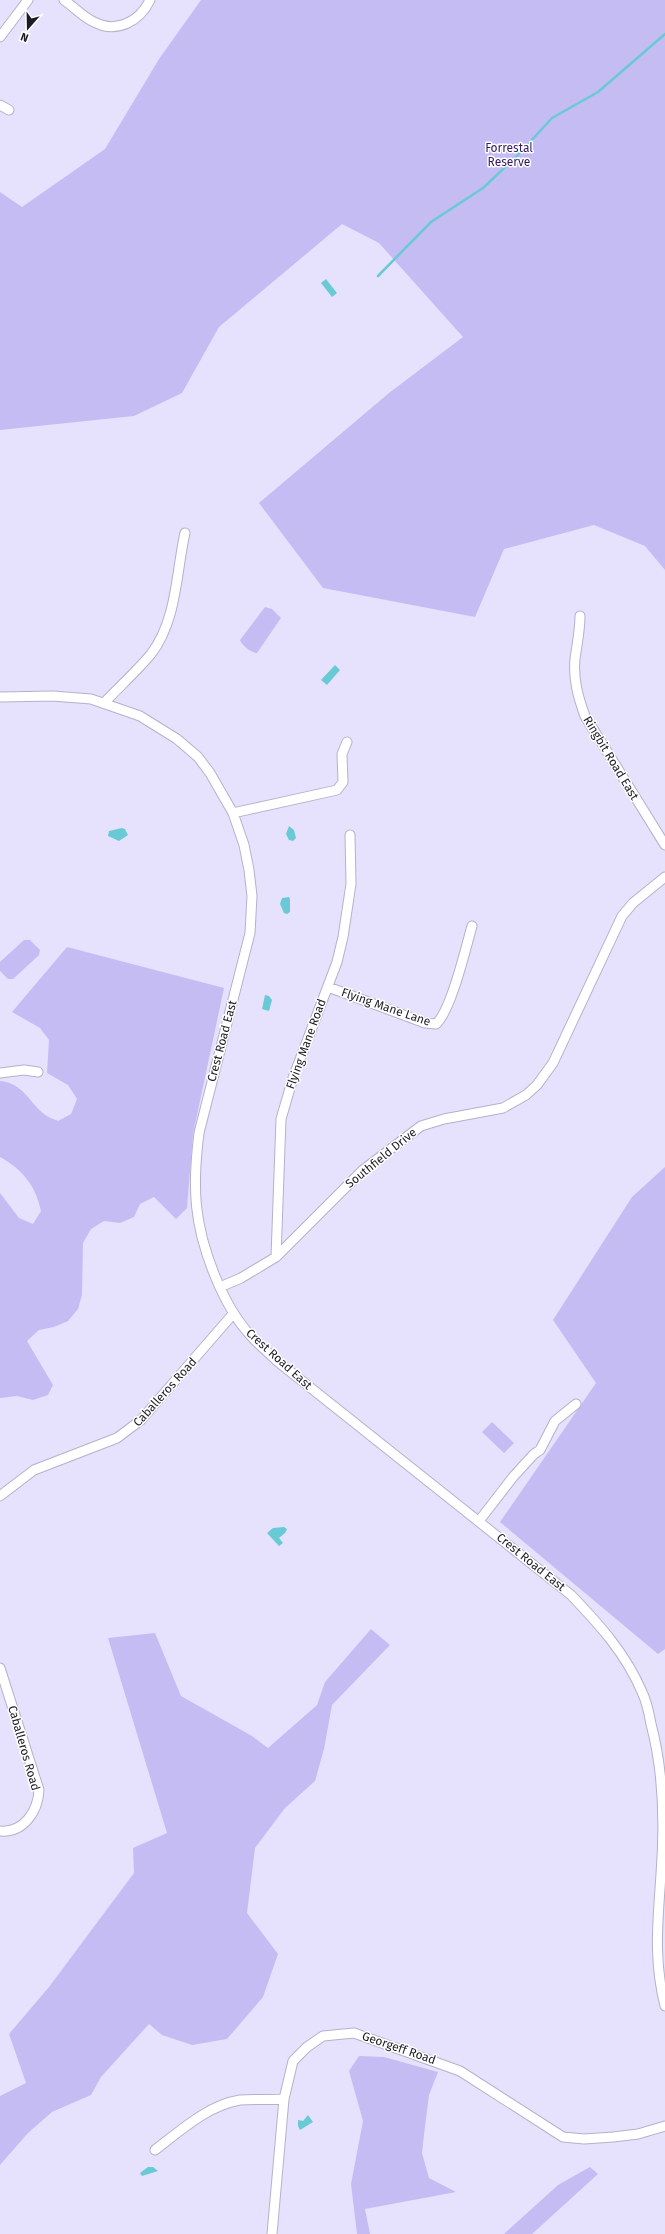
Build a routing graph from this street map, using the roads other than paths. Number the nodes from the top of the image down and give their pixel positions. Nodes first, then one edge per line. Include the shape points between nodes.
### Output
1 (28, 0) edge
2 (64, 0) edge
3 (150, 0) edge
4 (0, 37) edge
5 (0, 105) edge
6 (9, 110) dead end
7 (185, 533) dead end
8 (580, 616) dead end
9 (0, 697) edge
10 (104, 703) junction
11 (347, 742) dead end
12 (233, 813) junction
13 (350, 835) dead end
14 (665, 845) edge
15 (665, 877) edge
16 (472, 926) dead end
17 (328, 987) junction
18 (38, 1072) dead end
19 (0, 1073) edge
20 (276, 1257) junction
21 (220, 1287) junction
22 (233, 1314) junction
23 (576, 1404) dead end
24 (0, 1496) edge
25 (478, 1521) junction
26 (0, 1668) edge
27 (0, 1831) edge
28 (665, 2006) edge
29 (284, 2100) junction
30 (665, 2126) edge
31 (155, 2150) dead end
32 (272, 2234) edge

1 - 4 street
2 - 3 street via 93,22 117,27 133,21 145,12
5 - 6 street
7 - 10 street via 177,582 162,634 151,653
8 - 14 street, Ringbit Road East via 575,681 585,716
9 - 10 street, Crest Road East via 53,696 91,699
10 - 12 street, Crest Road East via 140,716 177,739 198,757
11 - 12 street via 342,754 343,782 337,790
12 - 21 street, Crest Road East via 250,870 250,933 211,1079 195,1164 195,1196 202,1244
13 - 17 street, Flying Mane Road via 351,884 348,911 337,962
15 - 20 street, Southfield Drive via 633,903 622,916 556,1057 537,1085 526,1095 503,1108 421,1126 359,1175
16 - 17 street, Flying Mane Lane via 453,988 436,1024 425,1023
17 - 20 street, Flying Mane Road via 293,1078 281,1119
18 - 19 street via 6,1070
20 - 21 street, Southfield Drive
21 - 22 street, Crest Road East
22 - 24 street, Caballeros Road via 152,1409 129,1430 34,1470
22 - 25 street, Crest Road East via 251,1337 278,1361
23 - 25 street via 555,1420 540,1450 513,1477
25 - 28 street, Crest Road East via 571,1595 601,1625 630,1668 645,1699 662,1774 663,1847 656,1947 657,1967
26 - 27 street, Caballeros Road via 39,1790 36,1809 28,1819 14,1829
29 - 30 street, Georgeff Road via 293,2061 307,2047 323,2036 354,2033 460,2071 563,2137 613,2137 638,2134
29 - 31 street via 239,2100 213,2110 193,2120
29 - 32 street, Georgeff Road

